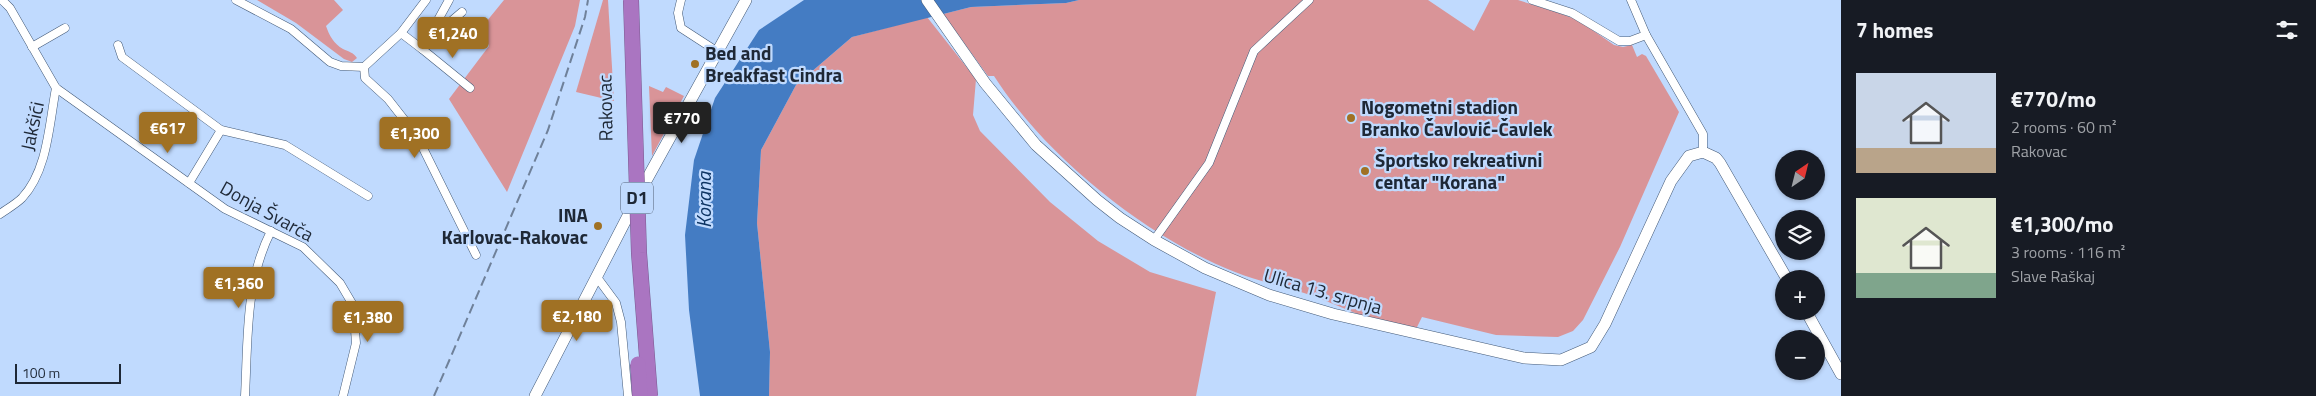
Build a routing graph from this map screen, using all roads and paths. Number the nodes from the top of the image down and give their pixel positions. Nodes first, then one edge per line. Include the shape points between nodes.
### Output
1 (2, 0) edge
2 (236, 0) edge
3 (426, 0) edge
4 (450, 0) edge
5 (621, 0) edge
6 (631, 0) edge
7 (681, 0) edge
8 (746, 0) edge
9 (927, 0) edge
10 (1309, 0) edge
11 (1532, 0) edge
12 (1631, 0) edge
13 (462, 12) dead end
14 (65, 28) dead end
15 (401, 34) junction
16 (1646, 35) junction
17 (118, 45) dead end
18 (424, 46) junction
19 (32, 47) junction
20 (718, 52) junction
21 (364, 67) junction
22 (56, 88) junction
23 (470, 88) dead end
24 (221, 130) junction
25 (1703, 152) junction
26 (189, 183) junction
27 (368, 196) dead end
28 (0, 214) edge
29 (271, 231) junction
30 (1154, 240) junction
31 (476, 255) dead end
32 (1782, 270) edge
33 (596, 276) junction
34 (1811, 320) edge
35 (1841, 374) edge
36 (245, 396) edge
37 (343, 396) edge
38 (535, 396) edge
39 (628, 396) edge
40 (640, 396) edge
41 (650, 396) edge

1 - 19 street, Donja Švarča
2 - 21 street via 291,29 330,62
3 - 15 street
4 - 18 street
5 - 40 highway, Rakovac / D1, bridge via 630,258
6 - 41 highway, Rakovac / D1, bridge via 635,164
7 - 20 street via 678,13 681,28
8 - 20 street
9 - 30 street, Ulica 13. srpnja via 979,74 1036,145 1120,218
10 - 30 street via 1254,51 1209,163
11 - 16 street via 1572,13 1619,41
12 - 16 street
13 - 18 street
14 - 19 street
15 - 18 street
15 - 21 street
16 - 25 street via 1702,134
17 - 24 street via 122,57
18 - 23 street
19 - 22 street, Donja Švarča
20 - 33 street
21 - 31 street via 365,78 388,99 416,136
22 - 26 street, Donja Švarča
22 - 28 street, Jakšići via 45,155 21,199
24 - 26 street
24 - 27 street via 285,146
25 - 30 street, Ulica 13. srpnja via 1689,156 1670,181 1605,324 1591,346 1561,360 1524,358 1333,314 1244,286
25 - 32 street via 1716,158
26 - 29 street, Donja Švarča via 225,209
29 - 36 street via 261,251 252,289
29 - 37 street, Donja Švarča via 303,247 328,269 354,305 356,343
33 - 38 street
33 - 39 street via 616,302
34 - 35 street

